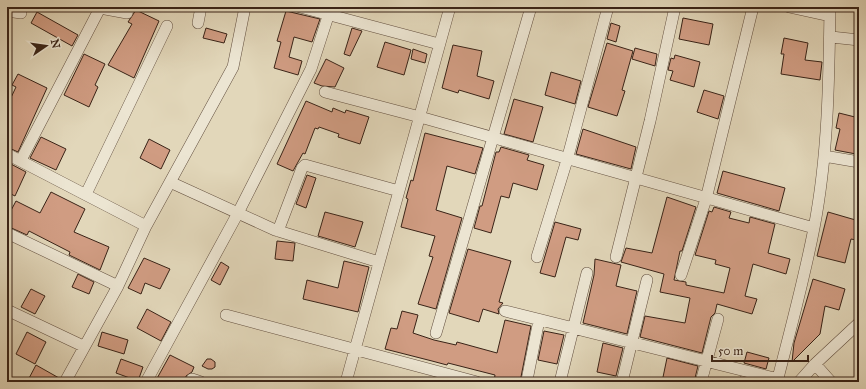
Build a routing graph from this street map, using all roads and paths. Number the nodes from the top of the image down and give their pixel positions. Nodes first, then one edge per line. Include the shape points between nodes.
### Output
1 (129, 7) edge
2 (201, 7) edge
3 (245, 7) edge
4 (300, 7) edge
5 (450, 7) edge
6 (531, 7) edge
7 (608, 7) edge
8 (675, 7) edge
9 (753, 7) edge
10 (789, 7) edge
11 (7, 11) edge
12 (330, 11) edge
13 (830, 11) edge
14 (21, 14) dead end
15 (198, 23) dead end
16 (167, 26) dead end
17 (831, 37) junction
18 (859, 40) edge
19 (439, 44) junction
20 (325, 92) dead end
21 (420, 117) junction
22 (493, 138) junction
23 (7, 154) edge
24 (824, 156) junction
25 (21, 160) junction
26 (567, 160) junction
27 (859, 162) edge
28 (635, 179) junction
29 (170, 182) junction
30 (399, 192) junction
31 (86, 194) junction
32 (706, 199) junction
33 (238, 213) junction
34 (146, 226) junction
35 (814, 228) junction
36 (278, 231) junction
37 (7, 233) edge
38 (538, 257) dead end
39 (616, 257) dead end
40 (379, 262) junction
41 (587, 273) dead end
42 (681, 275) dead end
43 (647, 280) dead end
44 (118, 286) junction
45 (7, 310) edge
46 (505, 311) dead end
47 (226, 315) dead end
48 (718, 319) dead end
49 (539, 320) junction
50 (859, 323) edge
51 (574, 329) junction
52 (436, 333) dead end
53 (632, 343) junction
54 (83, 346) junction
55 (355, 350) junction
56 (707, 362) junction
57 (815, 364) junction
58 (527, 380) dead end
59 (777, 381) edge
60 (65, 382) edge
61 (146, 382) edge
62 (346, 382) edge
63 (477, 382) edge
64 (560, 382) edge
65 (622, 382) edge
66 (702, 382) edge
67 (799, 382) edge
68 (831, 382) edge

1 - 25 street via 127,13 100,8
2 - 15 street
3 - 29 street via 233,67
4 - 12 street
5 - 19 street
6 - 22 street
7 - 26 street
8 - 28 street
9 - 32 street
10 - 13 street
11 - 14 street
12 - 19 street
12 - 33 street via 311,69
13 - 17 street
16 - 31 street
17 - 18 street
17 - 24 street
19 - 21 street
20 - 21 street
21 - 22 street
21 - 30 street
22 - 26 street
22 - 52 street
23 - 25 street
24 - 27 street
24 - 35 street
25 - 31 street
26 - 28 street
26 - 38 street
28 - 32 street
28 - 39 street
29 - 33 street
29 - 34 street
30 - 36 street via 305,165
30 - 40 street
31 - 34 street
32 - 35 street
32 - 42 street
33 - 36 street
33 - 61 street
34 - 44 street
35 - 59 street
36 - 40 street
37 - 44 street
40 - 55 street
41 - 51 street
43 - 53 street
44 - 54 street
45 - 54 street
46 - 49 street
47 - 55 street
48 - 56 street
49 - 51 street
49 - 58 street
50 - 57 street
51 - 53 street
51 - 64 street
53 - 56 street
53 - 65 street
54 - 60 street
55 - 62 street
55 - 63 street
56 - 59 street
56 - 66 street
57 - 67 street
57 - 68 street

